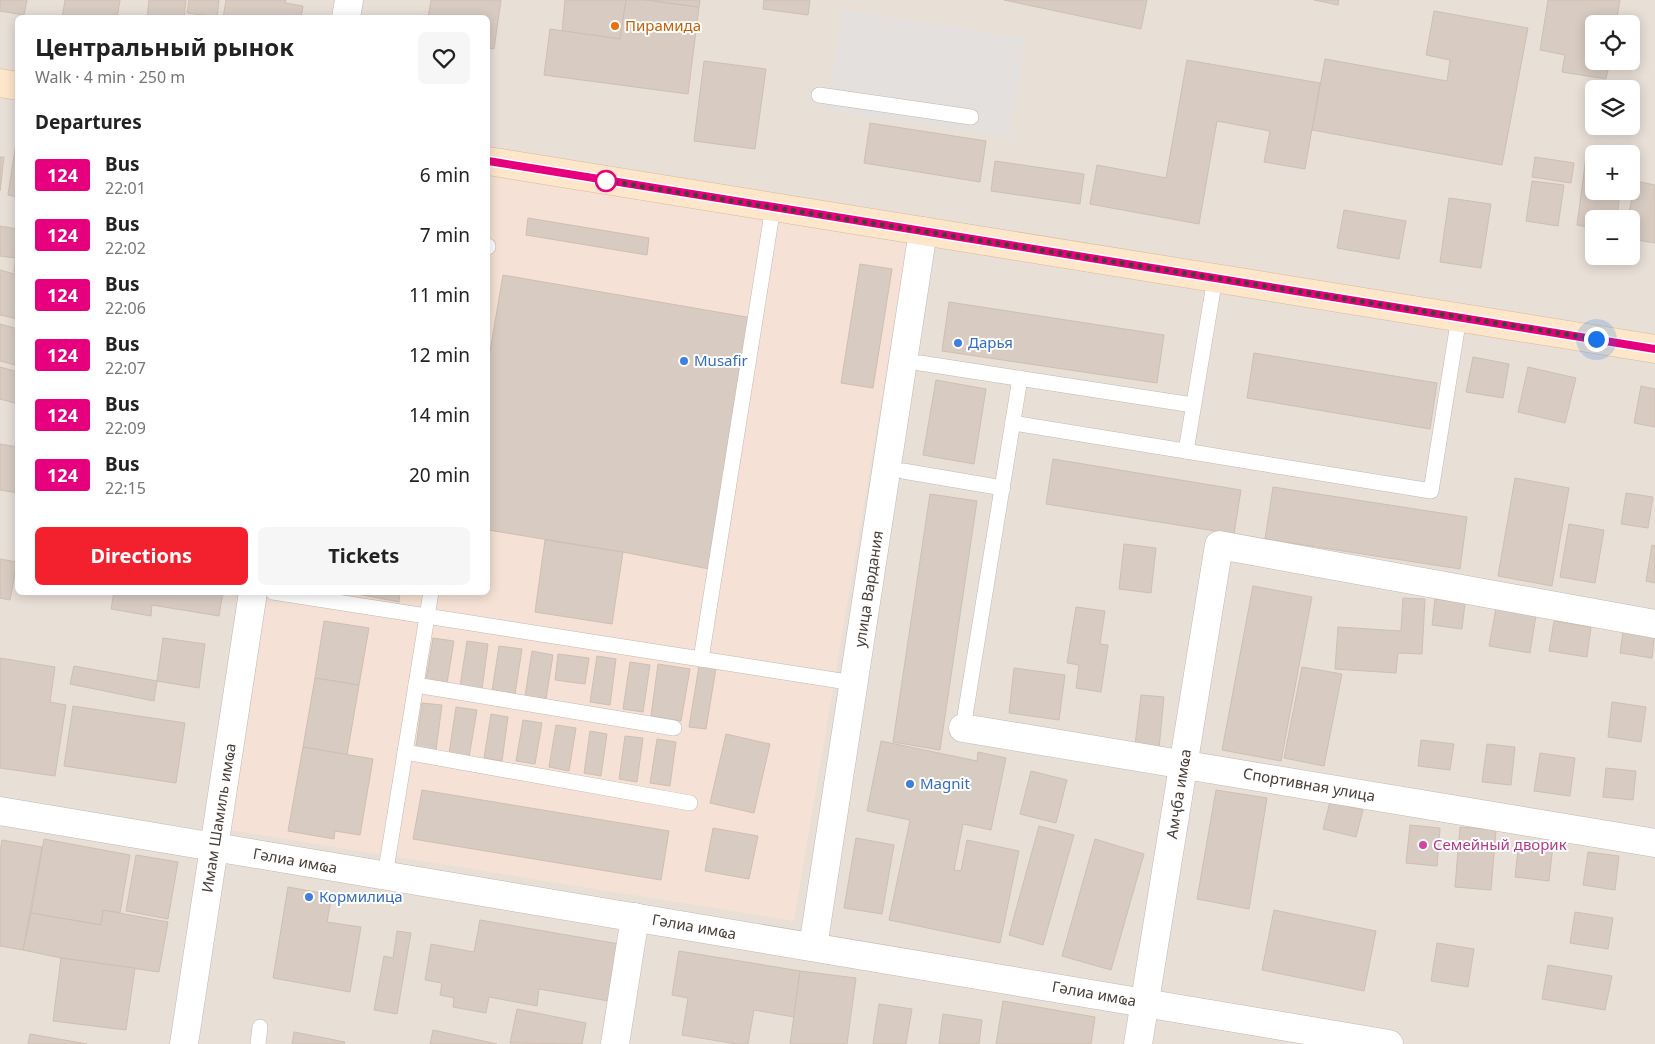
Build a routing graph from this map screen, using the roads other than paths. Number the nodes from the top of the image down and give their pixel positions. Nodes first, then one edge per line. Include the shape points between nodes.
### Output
1 (349, 0) edge
2 (346, 15) edge
3 (0, 83) edge
4 (15, 86) edge
5 (819, 94) dead end
6 (971, 118) dead end
7 (490, 161) edge
8 (773, 207) junction
9 (923, 231) junction
10 (1215, 278) junction
11 (1459, 318) junction
12 (1655, 349) edge
13 (920, 363) dead end
14 (1020, 378) junction
15 (1194, 405) junction
16 (1013, 423) junction
17 (1186, 451) junction
18 (902, 471) dead end
19 (1002, 488) junction
20 (254, 595) edge
21 (291, 595) edge
22 (431, 595) edge
23 (427, 617) junction
24 (1655, 624) edge
25 (701, 659) junction
26 (854, 684) junction
27 (416, 685) junction
28 (674, 728) dead end
29 (963, 728) joint
30 (405, 752) junction
31 (1184, 764) junction
32 (690, 803) dead end
33 (0, 811) edge
34 (1655, 843) edge
35 (214, 847) junction
36 (385, 876) junction
37 (635, 917) junction
38 (813, 947) junction
39 (1144, 1003) junction
40 (260, 1026) dead end
41 (184, 1044) edge
42 (258, 1044) edge
43 (615, 1044) edge
44 (1138, 1044) edge
45 (1389, 1044) edge

1 - 2 street
3 - 4 main road
5 - 6 lane
7 - 8 main road
8 - 9 main road
8 - 25 lane
9 - 10 main road
9 - 26 street, улица Вардания
10 - 11 main road
10 - 15 lane
11 - 12 main road
11 - 17 lane via 1431,491
13 - 14 lane
14 - 15 lane
14 - 16 lane
15 - 17 lane
16 - 17 lane
16 - 19 lane
18 - 19 lane
19 - 29 lane
20 - 35 street, Имам Шамиль имҩа
21 - 23 lane
22 - 23 lane
23 - 25 lane
23 - 27 lane
24 - 31 street, Амҷба имҩа via 1219,545
25 - 26 lane
26 - 38 street, улица Вардания
27 - 28 lane
27 - 30 lane
29 - 31 street, Спортивная улица
30 - 32 lane
30 - 36 lane
31 - 34 street, Спортивная улица
31 - 39 street, Амҷба имҩа
33 - 35 street, Гәлиа имҩа
35 - 36 street, Гәлиа имҩа
35 - 41 street, Имам Шамиль имҩа
36 - 37 street, Гәлиа имҩа
37 - 38 street, Гәлиа имҩа
37 - 43 street
38 - 39 street, Гәлиа имҩа
39 - 44 street, Амҷба имҩа
39 - 45 street, Гәлиа имҩа
40 - 42 lane

